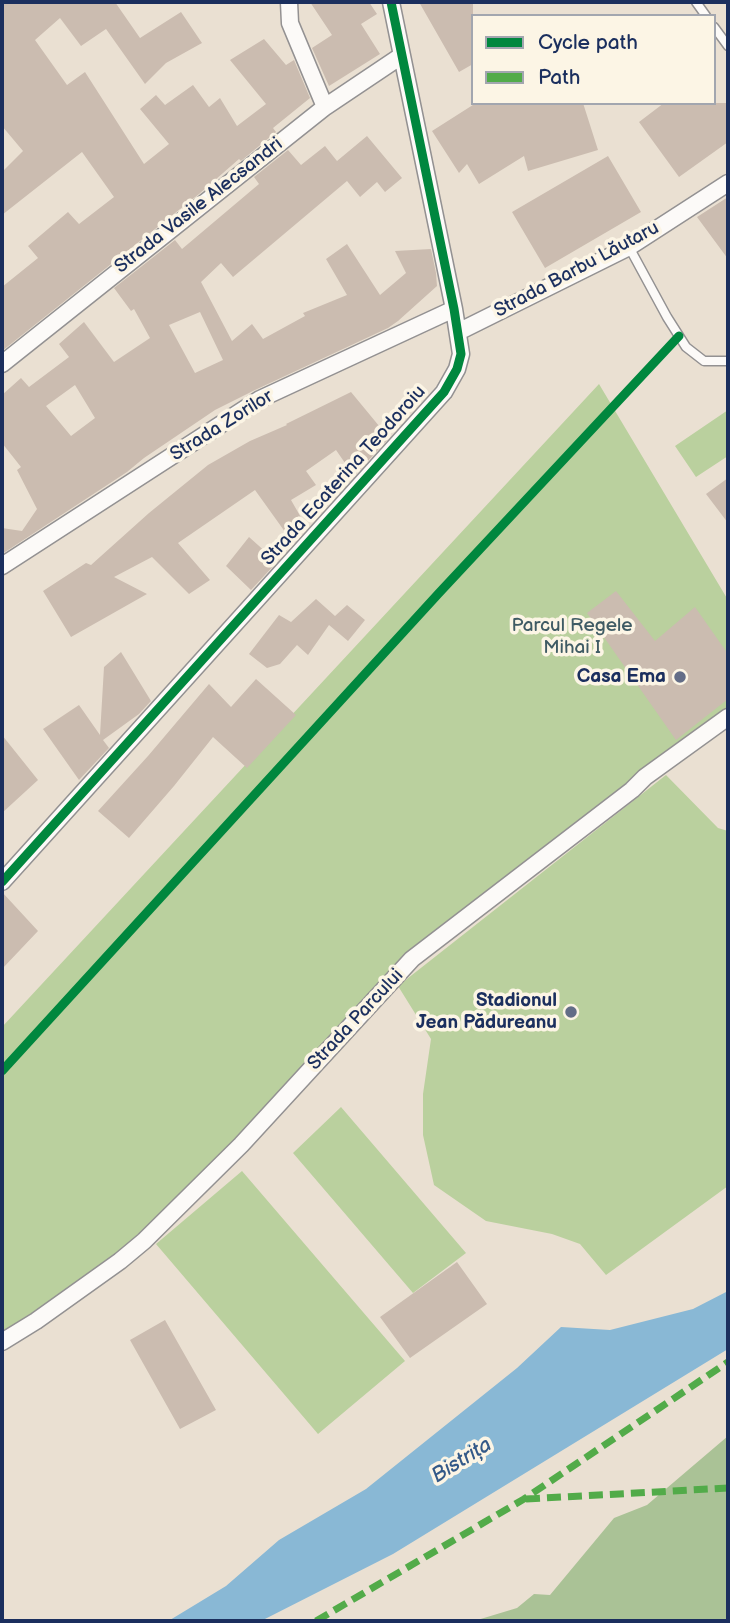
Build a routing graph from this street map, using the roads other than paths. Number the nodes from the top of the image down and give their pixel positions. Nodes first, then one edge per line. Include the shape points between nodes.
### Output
1 (289, 2) edge
2 (391, 2) edge
3 (716, 30) edge
4 (728, 46) edge
5 (401, 56) junction
6 (325, 107) junction
7 (728, 183) edge
8 (629, 247) junction
9 (454, 309) junction
10 (458, 332) junction
11 (728, 361) edge
12 (2, 364) edge
13 (2, 566) edge
14 (728, 716) edge
15 (2, 882) edge
16 (2, 1342) edge

1 - 6 street via 290,23
2 - 5 street, Strada Ecaterina Teodoroiu
3 - 4 lane
5 - 6 street, Strada Vasile Alecsandri
5 - 9 street, Strada Ecaterina Teodoroiu
6 - 12 street, Strada Vasile Alecsandri
7 - 8 street, Strada Barbu Lăutaru
8 - 10 street, Strada Barbu Lăutaru
8 - 11 lane via 686,347 704,361
9 - 10 street, Strada Ecaterina Teodoroiu
9 - 13 street, Strada Zorilor via 260,400
10 - 15 street, Strada Ecaterina Teodoroiu via 459,362 443,392
14 - 16 street, Strada Parcului via 412,959 241,1145 151,1234 120,1261

